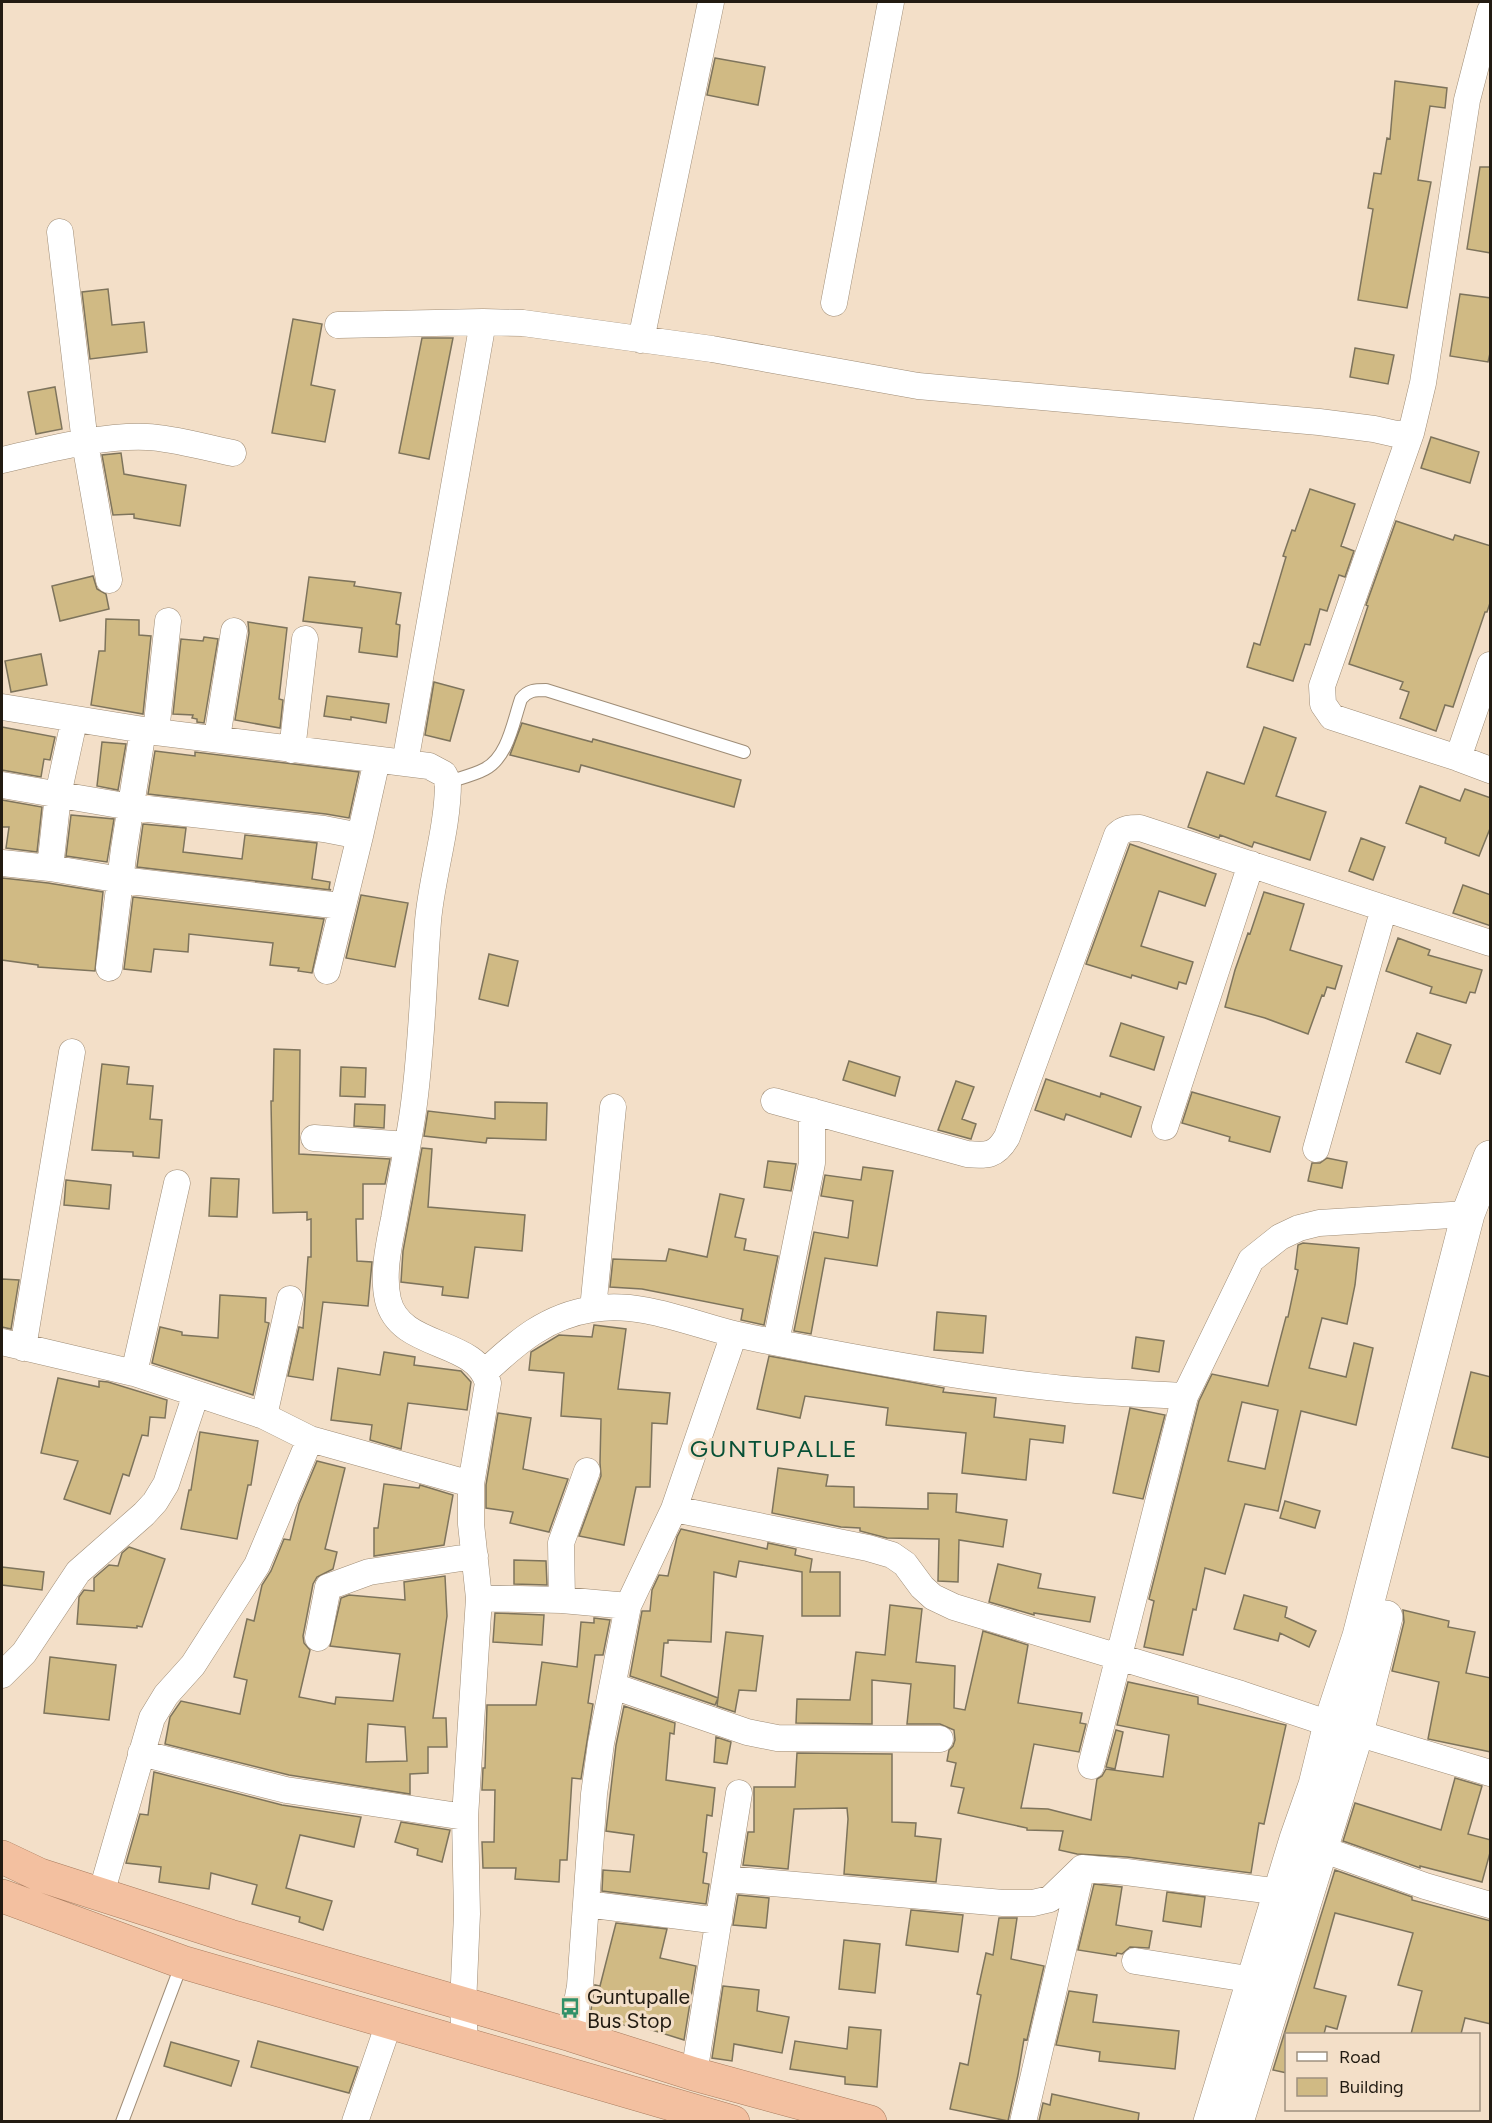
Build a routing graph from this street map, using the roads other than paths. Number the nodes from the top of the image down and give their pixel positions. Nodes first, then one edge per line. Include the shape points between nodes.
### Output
1 (711, 2) edge
2 (891, 2) edge
3 (1491, 11) edge
4 (60, 232) dead end
5 (834, 303) dead end
6 (483, 322) junction
7 (338, 325) dead end
8 (642, 333) junction
9 (1411, 433) junction
10 (85, 443) junction
11 (233, 453) dead end
12 (2, 459) edge
13 (109, 580) dead end
14 (168, 621) dead end
15 (234, 631) dead end
16 (305, 639) dead end
17 (1491, 665) edge
18 (2, 707) edge
19 (74, 720) junction
20 (149, 731) junction
21 (217, 738) junction
22 (292, 750) junction
23 (744, 752) dead end
24 (1458, 758) junction
25 (377, 760) junction
26 (405, 763) junction
27 (1491, 770) edge
28 (448, 782) junction
29 (2, 785) edge
30 (58, 795) junction
31 (131, 807) junction
32 (360, 836) junction
33 (2, 863) edge
34 (1251, 864) junction
35 (50, 868) junction
36 (121, 879) junction
37 (341, 906) junction
38 (1384, 908) junction
39 (1491, 943) edge
40 (109, 968) dead end
41 (327, 971) dead end
42 (72, 1052) dead end
43 (774, 1101) dead end
44 (613, 1107) dead end
45 (812, 1111) junction
46 (1165, 1127) dead end
47 (314, 1138) dead end
48 (407, 1145) junction
49 (1316, 1149) dead end
50 (1491, 1157) edge
51 (177, 1183) dead end
52 (1479, 1210) edge
53 (290, 1299) dead end
54 (593, 1309) junction
55 (734, 1334) junction
56 (776, 1342) junction
57 (12, 1345) edge
58 (485, 1372) junction
59 (134, 1373) junction
60 (195, 1394) junction
61 (1185, 1396) junction
62 (264, 1416) junction
63 (310, 1439) junction
64 (587, 1471) dead end
65 (471, 1484) junction
66 (674, 1509) junction
67 (475, 1556) junction
68 (479, 1598) junction
69 (562, 1600) junction
70 (628, 1606) junction
71 (318, 1638) dead end
72 (1119, 1657) junction
73 (2, 1675) edge
74 (613, 1686) junction
75 (1343, 1729) junction
76 (940, 1739) dead end
77 (141, 1753) junction
78 (1091, 1767) dead end
79 (1491, 1773) edge
80 (739, 1793) dead end
81 (465, 1817) junction
82 (1309, 1844) junction
83 (2, 1857) edge
84 (1082, 1868) junction
85 (726, 1879) junction
86 (1281, 1892) junction
87 (101, 1894) junction
88 (2, 1896) edge
89 (586, 1904) junction
90 (1491, 1905) edge
91 (719, 1921) junction
92 (1135, 1961) dead end
93 (182, 1962) junction
94 (1254, 1980) junction
95 (463, 2005) junction
96 (389, 2023) junction
97 (572, 2035) junction
98 (465, 2044) junction
99 (694, 2074) junction
100 (122, 2121) edge
101 (355, 2121) edge
102 (734, 2121) edge
103 (870, 2121) edge
104 (1023, 2121) edge
105 (1210, 2121) edge
106 (1237, 2121) edge

1 - 8 street
2 - 5 street
3 - 9 street via 1467,99 1423,383
4 - 10 street
6 - 7 street
6 - 8 street
6 - 26 street
8 - 9 street via 918,386
9 - 24 street via 1322,686 1323,704 1332,717
10 - 11 street via 150,437
10 - 12 street
10 - 13 street
14 - 20 street
15 - 21 street
16 - 22 street
17 - 24 street
18 - 19 street
19 - 20 street
19 - 30 street
20 - 21 street
20 - 31 street
21 - 22 street
22 - 25 street
23 - 28 lane via 546,690 535,690 521,699 494,763
24 - 27 street
25 - 26 street
25 - 32 street
26 - 28 street via 438,769
28 - 48 street via 428,920
29 - 30 street
30 - 31 street
30 - 35 street
31 - 32 street
31 - 36 street
32 - 37 street
33 - 35 street
34 - 38 street
34 - 45 street via 1140,828 1122,830 1117,835 1007,1137 992,1154 967,1154
34 - 46 street
35 - 36 street
36 - 37 street
36 - 40 street
37 - 41 street
38 - 39 street
38 - 49 street
42 - 57 street
43 - 45 street
44 - 54 street
45 - 56 street via 812,1163
47 - 48 street
48 - 58 street via 388,1249 388,1300 394,1315 410,1330 470,1359
50 - 52 main road
51 - 59 street
52 - 61 street via 1319,1223 1280,1237 1251,1260 1245,1270
52 - 75 main road via 1359,1636
53 - 62 street
54 - 55 street via 648,1311
54 - 58 street via 566,1315 535,1329
55 - 56 street
55 - 66 street
56 - 61 street via 855,1358 1021,1382
57 - 59 street
58 - 65 street via 488,1383
59 - 60 street
60 - 62 street
60 - 73 street via 166,1484 155,1502 78,1572 24,1653
61 - 72 street
62 - 63 street
63 - 65 street
63 - 77 street via 257,1565 193,1665 157,1707
64 - 69 street via 561,1543
65 - 67 street
66 - 70 street
66 - 72 street via 868,1548 905,1564 933,1597 954,1607
67 - 68 street
67 - 71 street via 369,1572 328,1587
68 - 69 street
68 - 81 street
69 - 70 street
70 - 74 street
72 - 75 street
72 - 78 street
74 - 76 street via 747,1732 777,1738
74 - 89 street via 594,1794
75 - 79 street
75 - 82 main road via 1315,1785
77 - 81 street via 286,1790
77 - 87 street
80 - 85 street
81 - 95 street via 467,1914
82 - 86 main road
82 - 90 street
82 - 106 main road
83 - 87 highway via 40,1875
84 - 85 street via 1050,1899 1033,1903
84 - 86 street
84 - 104 street
85 - 91 street
86 - 94 main road
87 - 95 highway
88 - 93 highway
89 - 91 street
89 - 97 street
91 - 99 street
92 - 94 street
93 - 96 highway
93 - 100 lane
94 - 105 main road
95 - 97 highway
95 - 98 street
96 - 98 highway
96 - 101 street
97 - 99 highway
98 - 102 highway
99 - 103 highway

